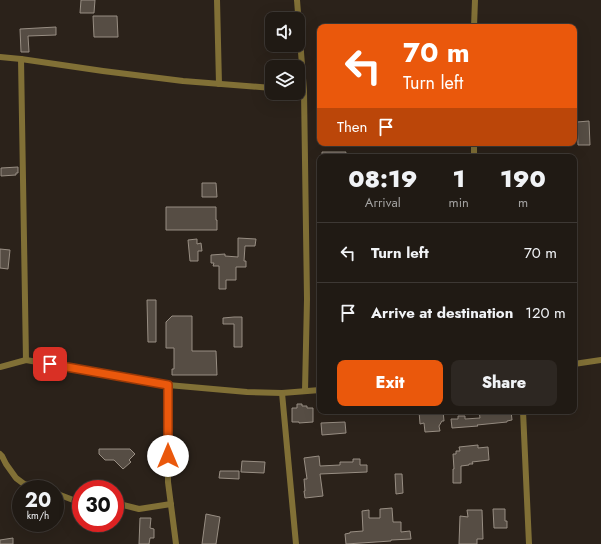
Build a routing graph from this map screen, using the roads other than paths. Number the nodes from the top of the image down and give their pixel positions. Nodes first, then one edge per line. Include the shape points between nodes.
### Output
1 (217, 0) edge
2 (297, 0) edge
3 (475, 0) edge
4 (474, 24) edge
5 (0, 57) edge
6 (22, 59) junction
7 (300, 60) edge
8 (219, 84) junction
9 (265, 87) edge
10 (301, 100) edge
11 (26, 360) junction
12 (601, 360) edge
13 (577, 364) edge
14 (0, 366) edge
15 (168, 385) junction
16 (317, 390) edge
17 (305, 391) junction
18 (282, 393) junction
19 (523, 414) edge
20 (0, 454) edge
21 (19, 480) edge
22 (171, 504) junction
23 (124, 505) edge
24 (176, 544) edge
25 (296, 544) edge
26 (529, 544) edge

1 - 8 street
2 - 7 street
3 - 4 street
5 - 6 street
6 - 8 street
6 - 11 street
8 - 9 street
10 - 17 street via 307,299
11 - 14 street
11 - 15 street
12 - 13 street
15 - 18 street
15 - 22 street via 168,482
16 - 17 street
17 - 18 street
18 - 25 street
19 - 26 street
20 - 21 street
22 - 23 street via 139,509
22 - 24 street

